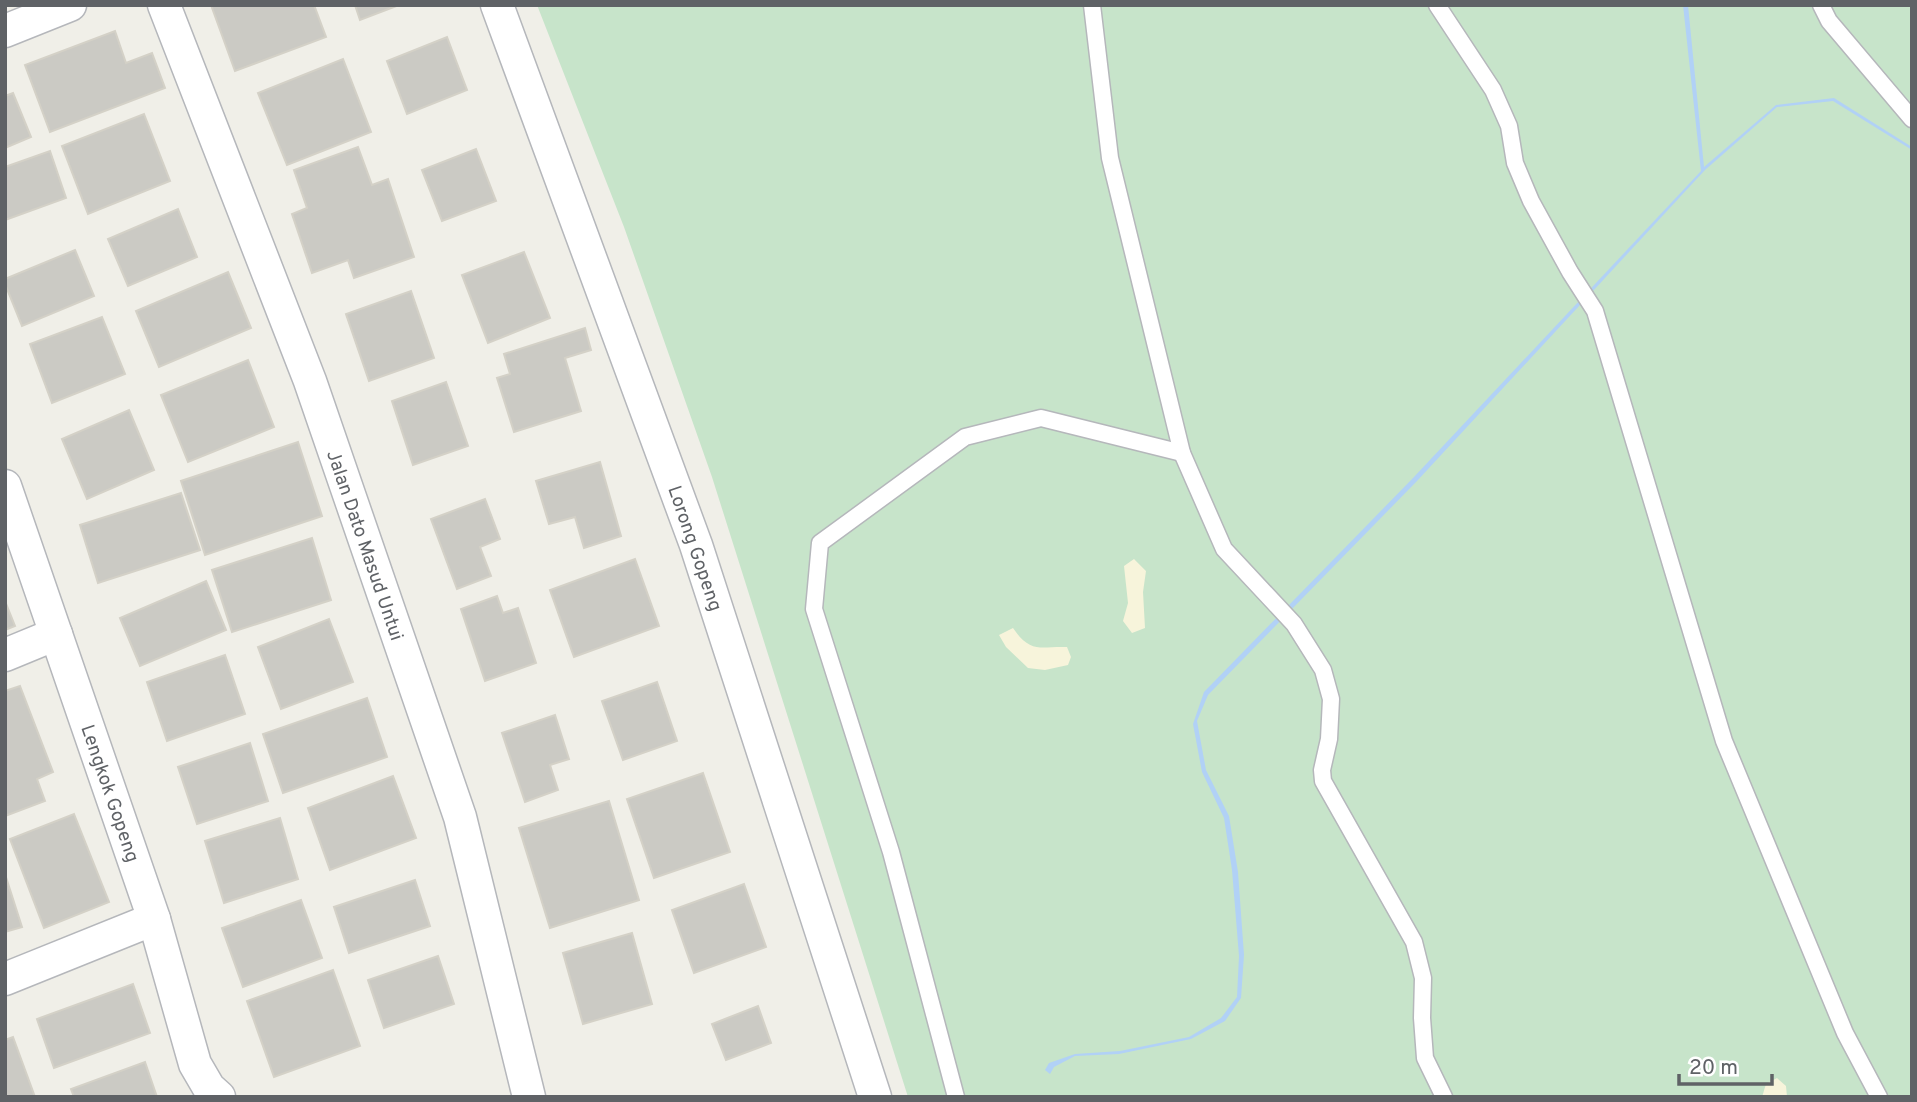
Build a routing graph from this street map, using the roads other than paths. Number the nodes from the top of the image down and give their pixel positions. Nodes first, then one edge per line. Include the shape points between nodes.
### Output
1 (70, 5) edge
2 (164, 5) edge
3 (497, 5) edge
4 (1092, 5) edge
5 (1437, 5) edge
6 (1821, 5) edge
7 (5, 31) edge
8 (1912, 119) edge
9 (1182, 453) junction
10 (5, 486) edge
11 (56, 634) junction
12 (5, 655) edge
13 (154, 919) junction
14 (5, 979) edge
15 (866, 1094) edge
16 (219, 1097) edge
17 (529, 1097) edge
18 (956, 1097) edge
19 (1444, 1097) edge
20 (1879, 1097) edge

1 - 7 street
2 - 17 street, Jalan Dato Masud Untui via 310,381 460,817
3 - 15 street, Lorong Gopeng via 696,545
4 - 9 lane via 1110,158
5 - 20 lane via 1493,90 1531,201 1595,311 1724,741 1845,1033
6 - 8 lane via 1829,21
9 - 18 lane via 1041,418 965,437 820,543 814,609 891,852
9 - 19 lane via 1224,550 1294,624 1324,670 1331,699 1322,781 1414,942 1423,978 1425,1058
10 - 11 street, Lengkok Gopeng
11 - 12 street
11 - 13 street, Lengkok Gopeng
13 - 14 street
13 - 16 street, Lengkok Gopeng via 195,1064

